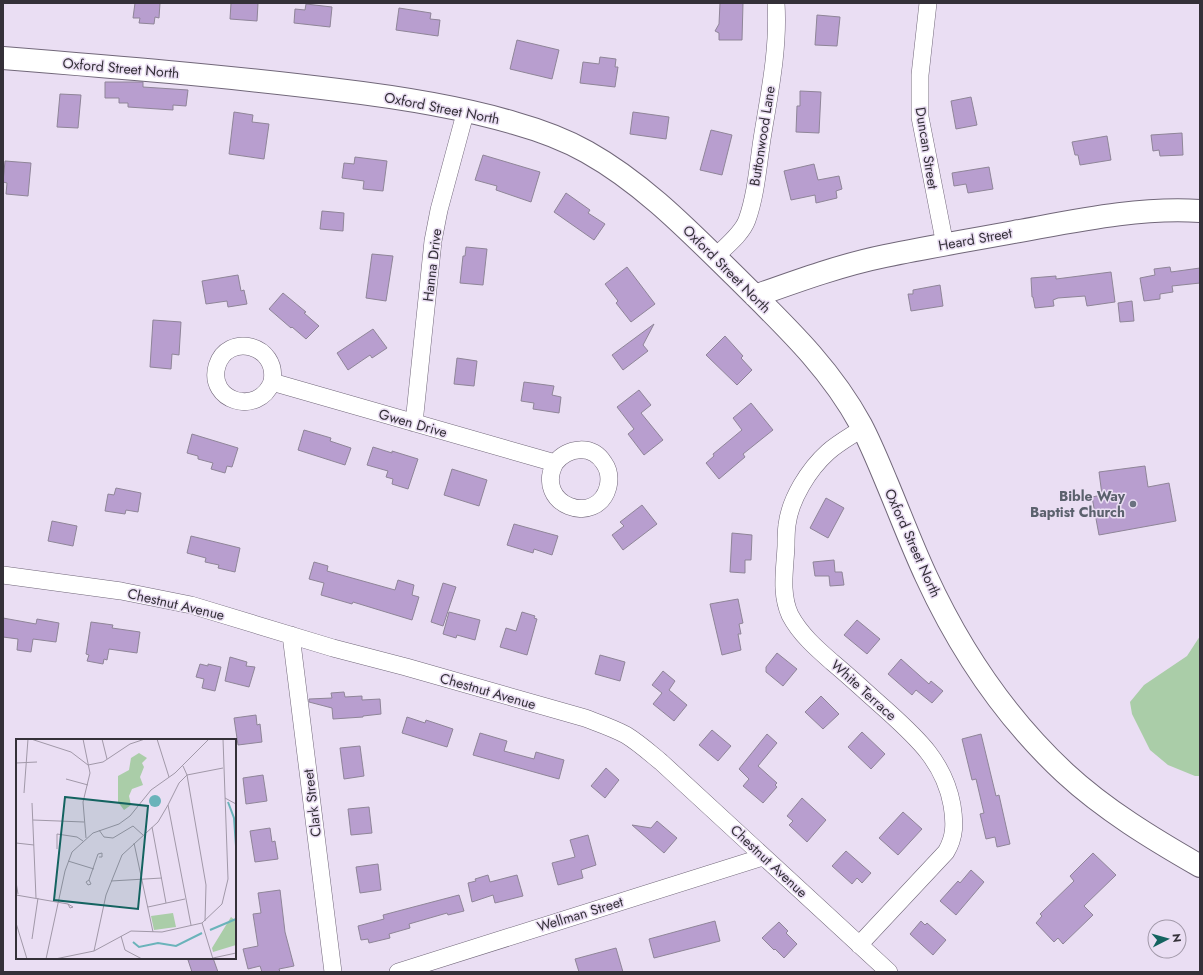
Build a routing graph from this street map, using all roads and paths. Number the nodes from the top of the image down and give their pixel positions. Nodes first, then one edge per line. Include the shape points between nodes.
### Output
1 (776, 3) edge
2 (928, 3) edge
3 (3, 58) edge
4 (466, 110) junction
5 (1200, 211) edge
6 (945, 245) junction
7 (715, 257) junction
8 (755, 296) junction
9 (272, 382) dead end
10 (414, 423) junction
11 (863, 428) junction
12 (555, 463) dead end
13 (3, 575) edge
14 (291, 635) junction
15 (763, 857) junction
16 (1200, 866) edge
17 (859, 945) junction
18 (333, 972) edge
19 (398, 972) edge
20 (889, 972) edge

1 - 7 street, Buttonwood Lane via 774,66 753,196 746,222 734,239
2 - 6 street, Duncan Street via 920,69 920,117
3 - 4 street, Oxford Street North via 246,78 425,102
4 - 7 street, Oxford Street North via 543,132 583,149 619,171 647,193
4 - 10 street, Hanna Drive via 447,177 433,241
5 - 6 street, Heard Street via 1125,213
6 - 8 street, Heard Street via 884,256 826,271
7 - 8 street, Oxford Street North
8 - 11 street, Oxford Street North via 827,371
9 - 10 street, Gwen Drive
10 - 12 street, Gwen Drive
11 - 16 street, Oxford Street North via 927,578 964,651 985,682 1031,739 1066,774 1110,810
11 - 17 street, White Terrace via 828,452 815,466 796,497 787,524 784,588 786,603 806,638 908,729 929,752 945,780 955,824 951,844 946,852
13 - 14 street, Chestnut Avenue via 121,591 191,605
14 - 15 street, Chestnut Avenue via 585,718 626,735 661,762
14 - 18 street, Clark Street
15 - 17 street, Chestnut Avenue
15 - 19 street, Wellman Street
17 - 20 street, Chestnut Avenue

